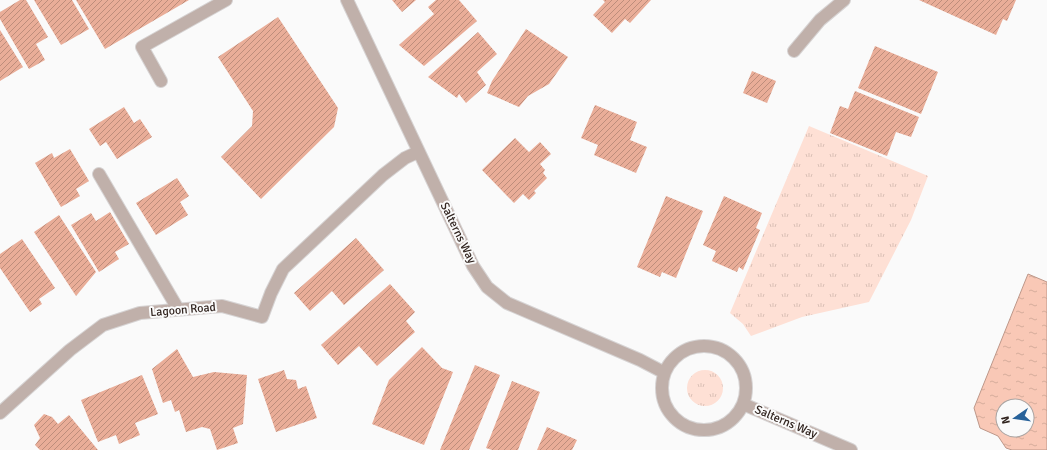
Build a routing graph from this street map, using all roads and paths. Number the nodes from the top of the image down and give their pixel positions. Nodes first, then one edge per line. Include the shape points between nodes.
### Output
1 (226, 0) edge
2 (347, 0) edge
3 (844, 0) edge
4 (794, 51) dead end
5 (161, 81) dead end
6 (418, 152) junction
7 (100, 174) dead end
8 (178, 309) junction
9 (663, 372) junction
10 (743, 404) junction
11 (0, 413) edge
12 (851, 450) edge

1 - 5 street via 142,47
2 - 6 street, Salterns Way
3 - 4 street via 820,20
6 - 8 street, Lagoon Road via 405,158 383,175 283,269 262,317 222,306
6 - 9 street, Salterns Way via 473,266 487,287 507,303
7 - 8 street
8 - 11 street, Lagoon Road via 140,314 104,325 70,350
9 - 10 street, Salterns Way via 662,389 665,403 672,416 693,429 720,427 736,416
9 - 10 street, Salterns Way via 676,356 691,348 706,345 720,349 738,363 743,373 746,387
10 - 12 street, Salterns Way

